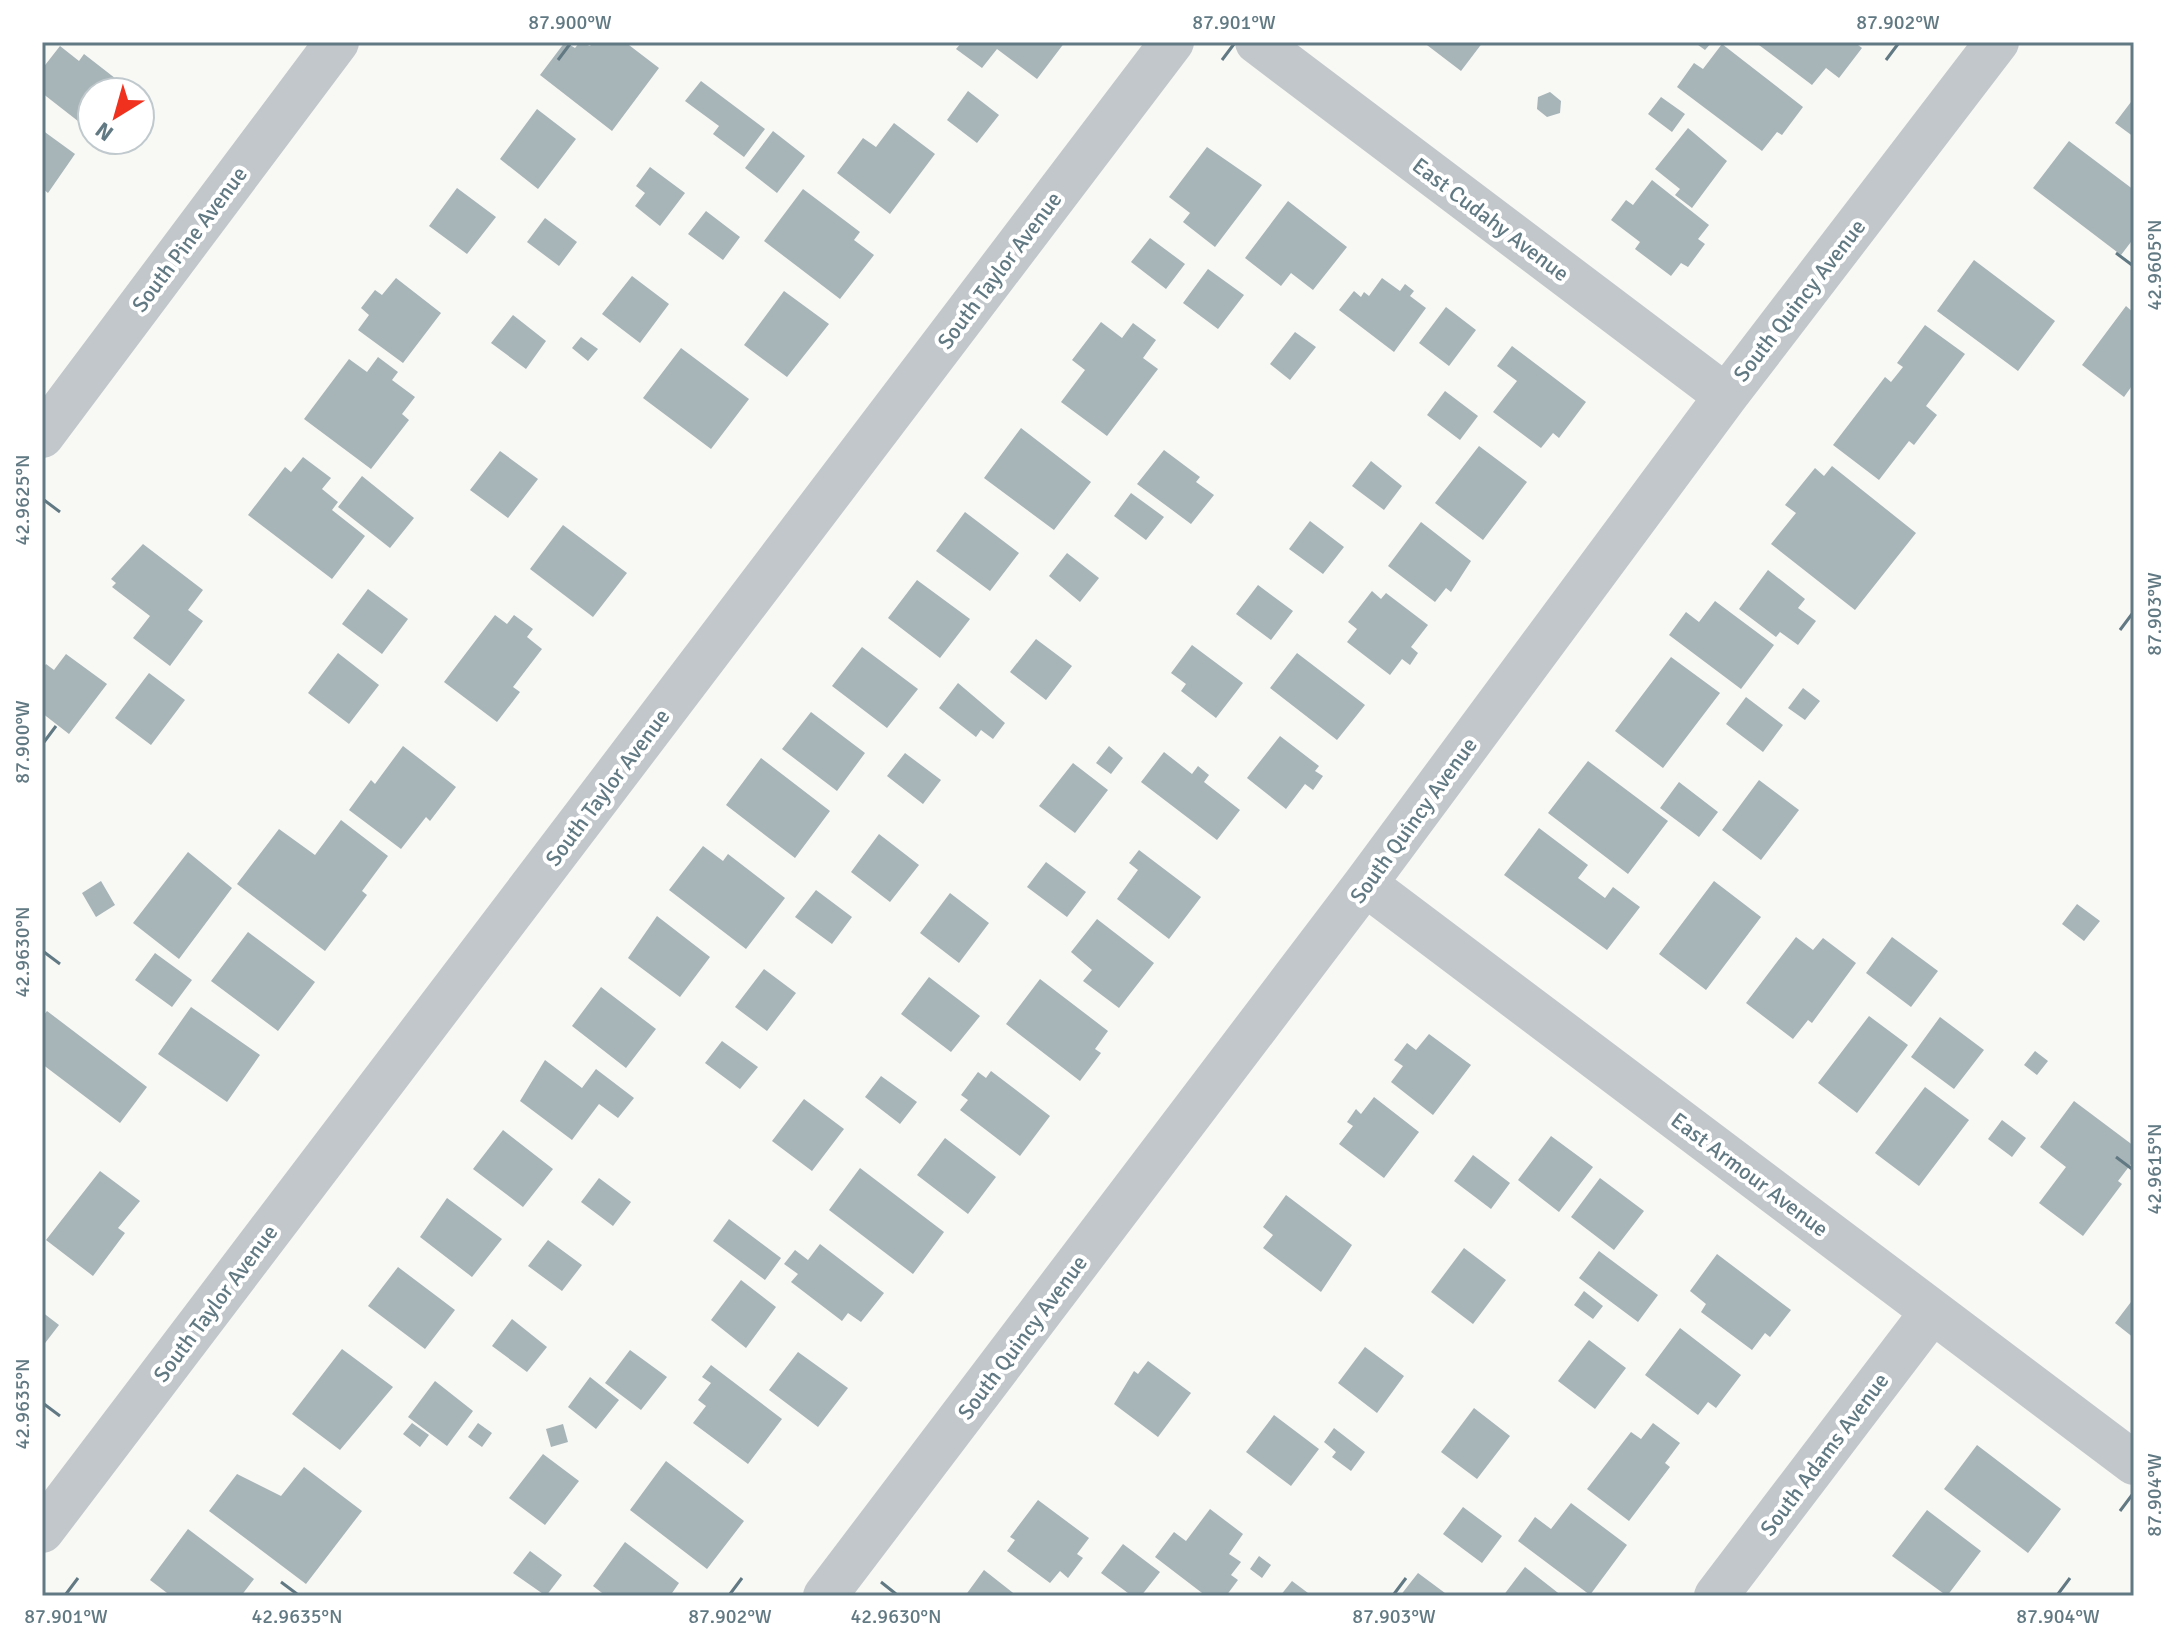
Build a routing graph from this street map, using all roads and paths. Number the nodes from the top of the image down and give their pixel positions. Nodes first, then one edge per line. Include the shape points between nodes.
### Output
1 (337, 42) edge
2 (1172, 42) edge
3 (1257, 42) edge
4 (1997, 42) edge
5 (1726, 396) junction
6 (42, 436) edge
7 (1365, 884) junction
8 (1932, 1312) junction
9 (2134, 1463) edge
10 (42, 1531) edge
11 (825, 1596) edge
12 (1716, 1596) edge

1 - 6 street, South Pine Avenue
2 - 10 street, South Taylor Avenue
3 - 5 street, East Cudahy Avenue
4 - 5 street, South Quincy Avenue
5 - 7 street, South Quincy Avenue
7 - 8 street, East Armour Avenue
7 - 11 street, South Quincy Avenue
8 - 9 street, East Armour Avenue
8 - 12 street, South Adams Avenue

